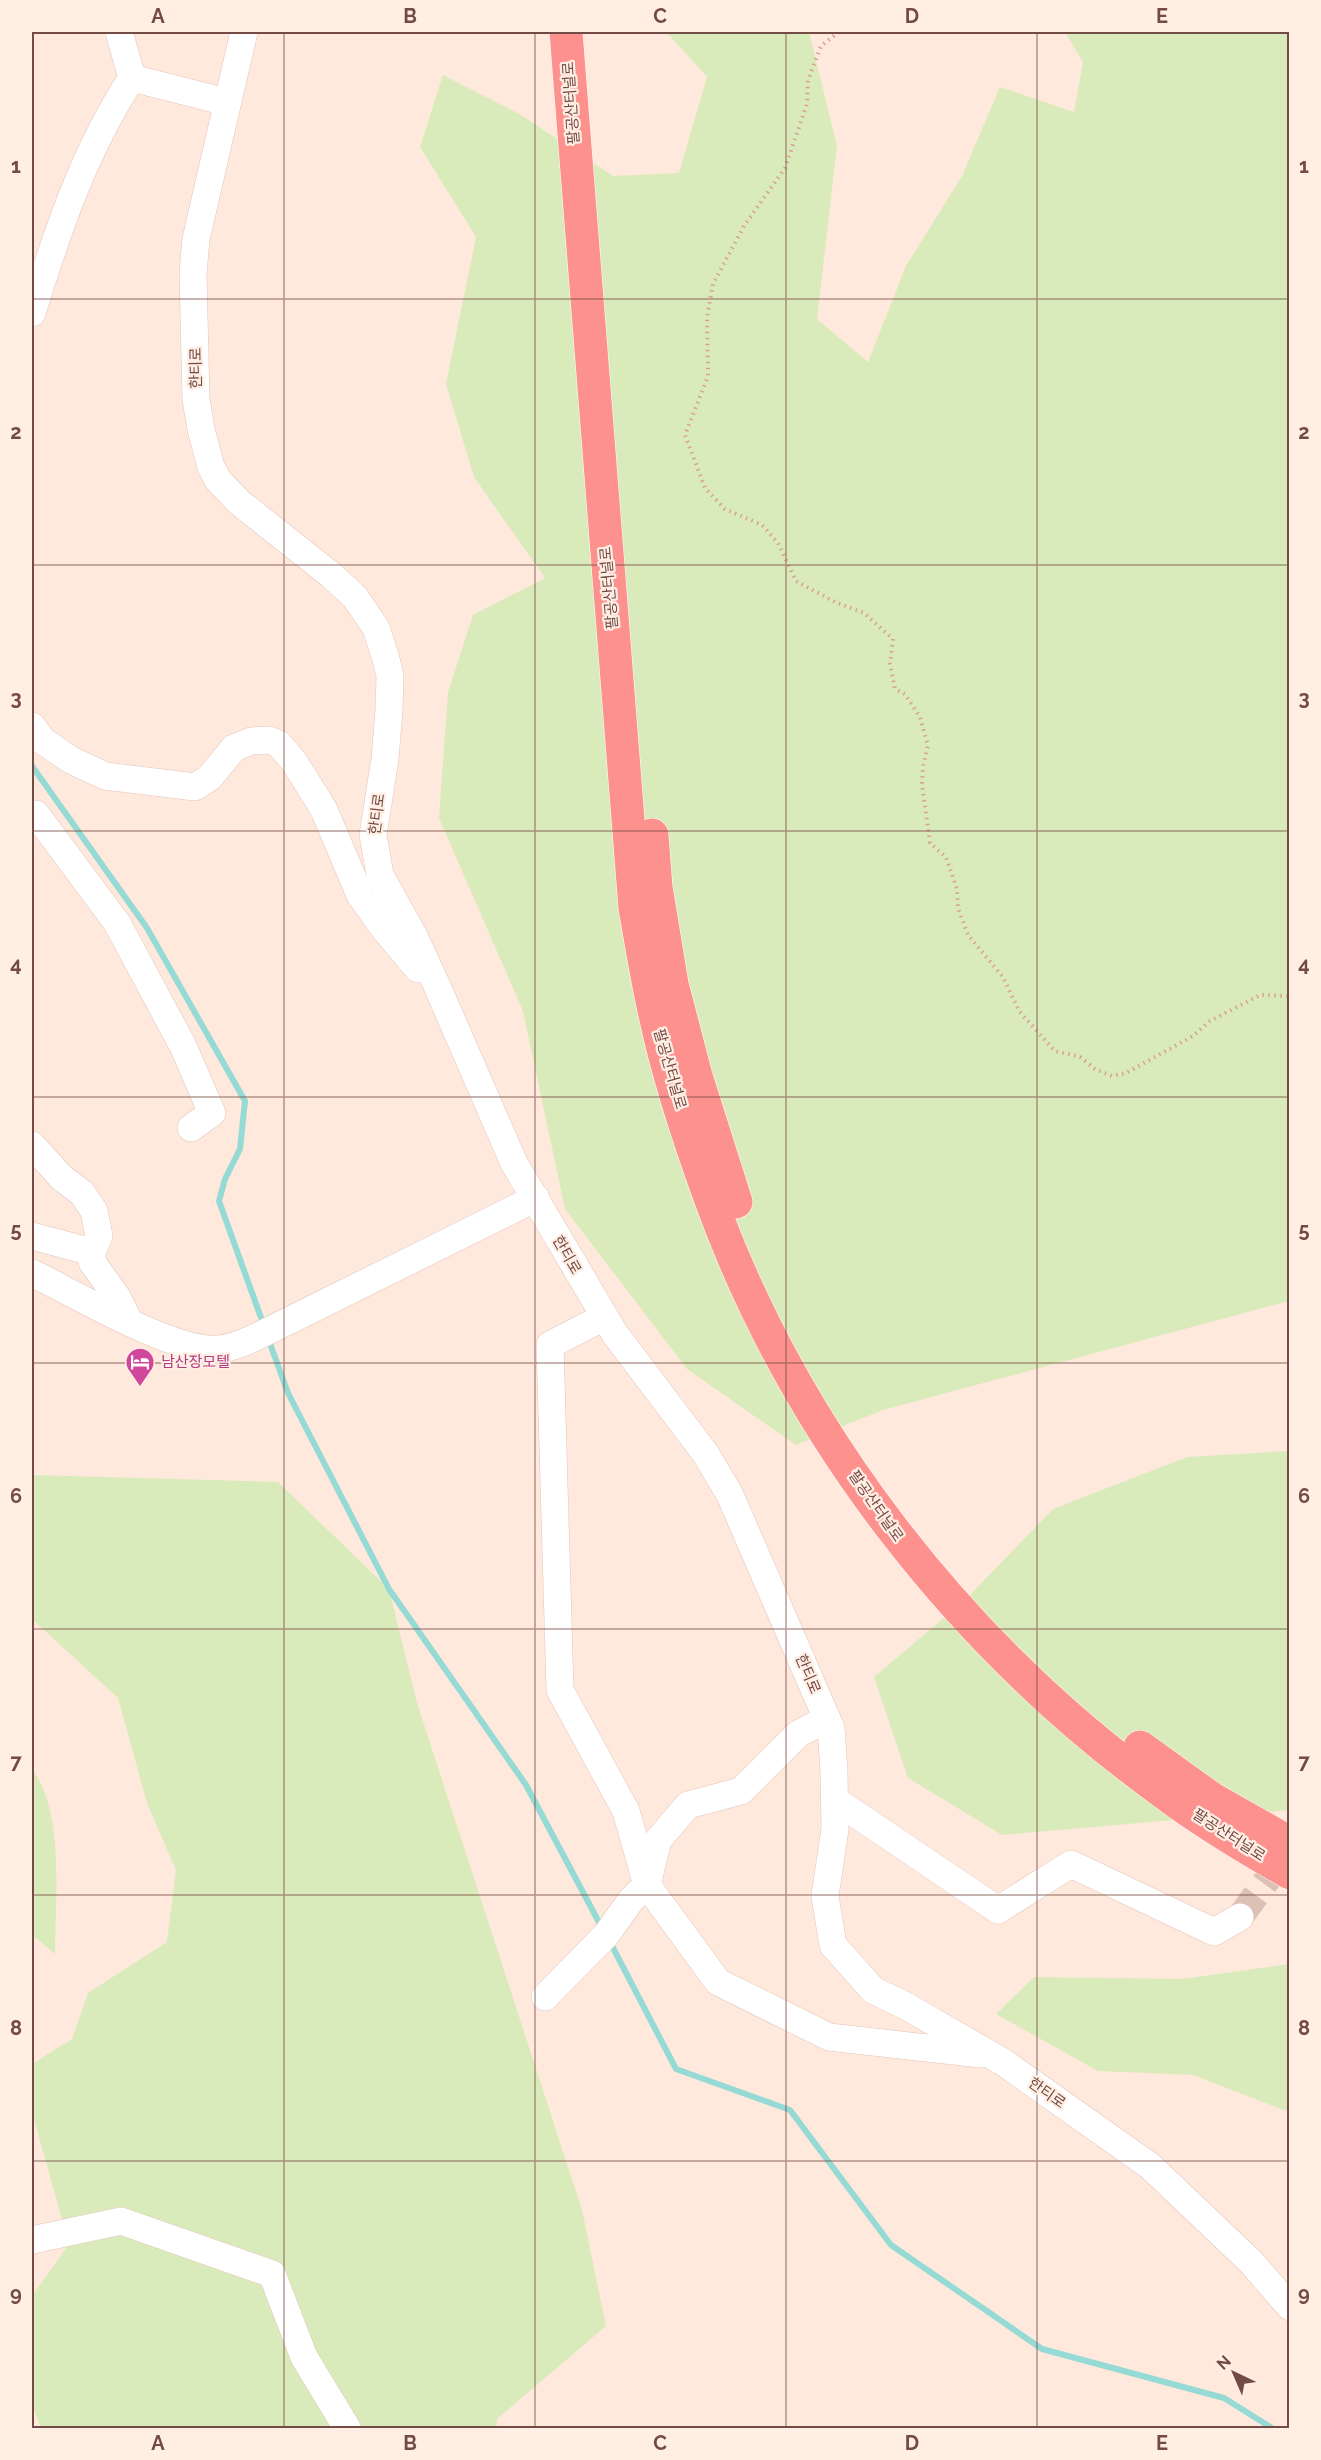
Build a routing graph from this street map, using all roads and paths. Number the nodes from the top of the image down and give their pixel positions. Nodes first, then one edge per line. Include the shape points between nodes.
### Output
1 (119, 32) edge
2 (244, 32) edge
3 (566, 32) edge
4 (588, 32) edge
5 (839, 32) edge
6 (132, 78) junction
7 (226, 102) junction
8 (32, 313) edge
9 (32, 726) edge
10 (33, 813) edge
11 (437, 986) junction
12 (1290, 996) edge
13 (191, 1128) dead end
14 (32, 1144) edge
15 (536, 1198) junction
16 (32, 1236) edge
17 (92, 1252) junction
18 (32, 1273) edge
19 (604, 1317) junction
20 (129, 1321) junction
21 (827, 1719) junction
22 (835, 1800) junction
23 (1290, 1843) edge
24 (1290, 1874) edge
25 (647, 1885) junction
26 (1240, 1917) tunnel mouth
27 (545, 1997) dead end
28 (992, 2055) junction
29 (32, 2240) edge
30 (1290, 2307) edge
31 (346, 2428) edge

1 - 6 street
2 - 7 street, 한티로
3 - 24 highway, 팔공산터널로 via 635,908 655,1018 710,1197 756,1306 799,1391 847,1466 913,1556 978,1631 1074,1721 1166,1795
4 - 23 highway, 팔공산터널로 via 608,346 656,887 672,984 730,1186 770,1285 810,1366 914,1524 979,1603 1148,1754 1211,1798
5 - 12 path via 821,46 785,168 744,226 713,284 707,318 708,375 685,435 705,488 725,509 762,525 778,543 796,581 864,614 893,639 890,664 895,689 905,694 920,717 928,746 922,784 930,843 946,857 968,935 1003,977 1019,1011 1055,1051 1080,1057 1112,1076 1126,1073 1260,995
6 - 7 street
6 - 8 street via 108,114 78,182
7 - 11 street, 한티로 via 196,239 193,273 196,399 201,429 212,467 227,490 344,586 376,628 390,676 390,694 373,835 375,851 383,882
9 - 11 street via 62,754 105,776 195,787 209,778 234,748 251,741 279,744 296,763 324,810 360,895 411,963
10 - 13 street via 117,923 183,1046 212,1113
11 - 15 street, 한티로 via 497,1129
14 - 17 street via 62,1178 82,1193 94,1211 99,1236
15 - 19 street, 한티로
15 - 20 street via 243,1342 205,1349 164,1338
16 - 17 street
17 - 20 street via 92,1262
18 - 20 street
19 - 21 street, 한티로 via 705,1453 730,1495
19 - 25 street via 550,1345 560,1690 626,1811
21 - 22 street, 한티로 via 831,1728
21 - 25 street via 798,1734 741,1791 688,1805 658,1840
22 - 26 street via 998,1910 1071,1864 1214,1932
22 - 28 street, 한티로 via 835,1829 825,1896 833,1945 873,1990
25 - 27 street via 606,1935
25 - 28 street via 718,1982 829,2037
28 - 30 street, 한티로 via 1150,2166 1251,2262
29 - 31 street via 121,2221 272,2274 304,2357

